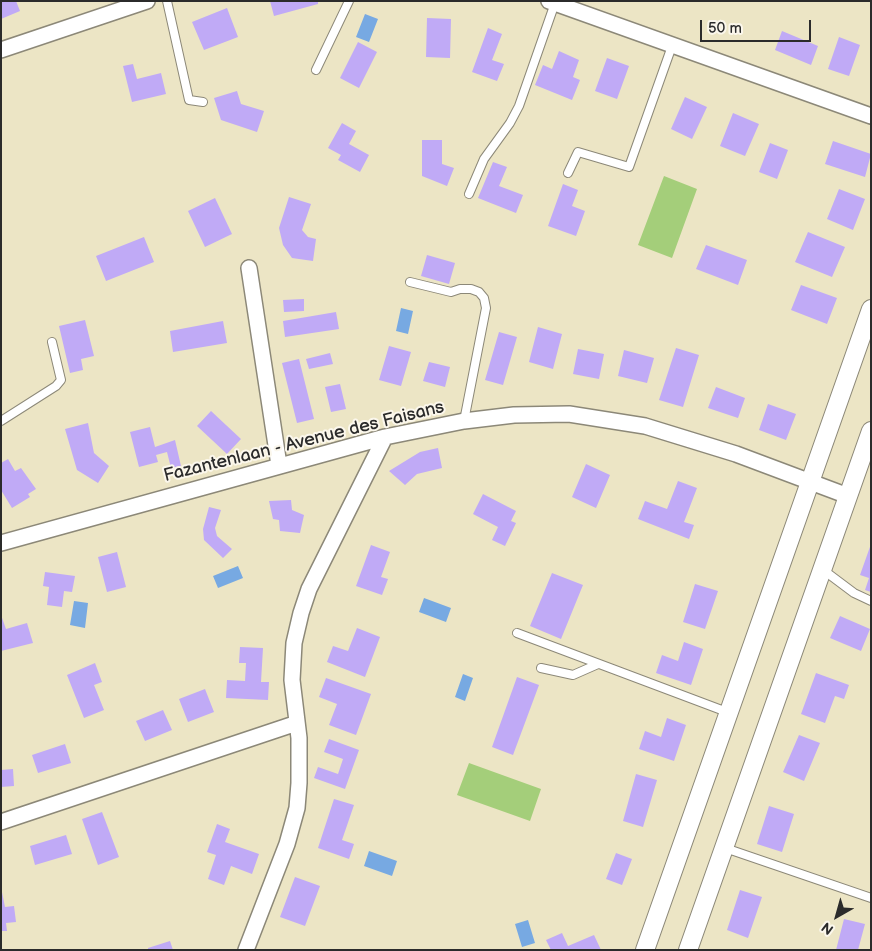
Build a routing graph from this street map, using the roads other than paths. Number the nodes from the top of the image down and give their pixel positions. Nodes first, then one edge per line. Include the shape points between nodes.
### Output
1 (147, 1) edge
2 (167, 1) edge
3 (349, 1) edge
4 (552, 2) edge
5 (672, 46) junction
6 (1, 50) edge
7 (316, 70) dead end
8 (203, 102) dead end
9 (871, 116) edge
10 (568, 173) dead end
11 (469, 194) dead end
12 (249, 268) dead end
13 (410, 282) dead end
14 (871, 309) edge
15 (52, 342) dead end
16 (1, 421) edge
17 (464, 421) junction
18 (871, 431) edge
19 (385, 437) junction
20 (279, 465) junction
21 (809, 482) junction
22 (848, 496) junction
23 (1, 543) edge
24 (822, 569) junction
25 (871, 601) edge
26 (517, 633) dead end
27 (598, 664) junction
28 (541, 668) dead end
29 (727, 712) junction
30 (297, 723) junction
31 (1, 822) edge
32 (725, 848) junction
33 (871, 898) edge
34 (246, 950) edge
35 (644, 950) edge
36 (688, 950) edge

1 - 6 street
2 - 8 lane via 189,100
3 - 7 lane
4 - 5 street
4 - 11 lane via 519,106 484,159
5 - 9 street
5 - 10 lane via 629,166 578,152
12 - 20 street
13 - 17 lane via 451,292 471,289 484,298 486,308
14 - 21 street
15 - 16 lane via 60,380 56,386
17 - 19 street, Fazantenlaan - Avenue des Faisans
17 - 21 street, Fazantenlaan - Avenue des Faisans via 514,415 569,414 607,419 646,426 736,454
18 - 22 street
19 - 20 street, Fazantenlaan - Avenue des Faisans
19 - 30 street via 301,613 292,664
20 - 23 street, Fazantenlaan - Avenue des Faisans
21 - 22 street, Fazantenlaan - Avenue des Faisans
21 - 29 street
22 - 24 street
24 - 25 lane via 854,593
24 - 32 street
26 - 27 lane
27 - 28 lane via 573,675
27 - 29 lane
29 - 35 street
30 - 31 street
30 - 34 street via 297,808 287,844
32 - 33 lane
32 - 36 street

